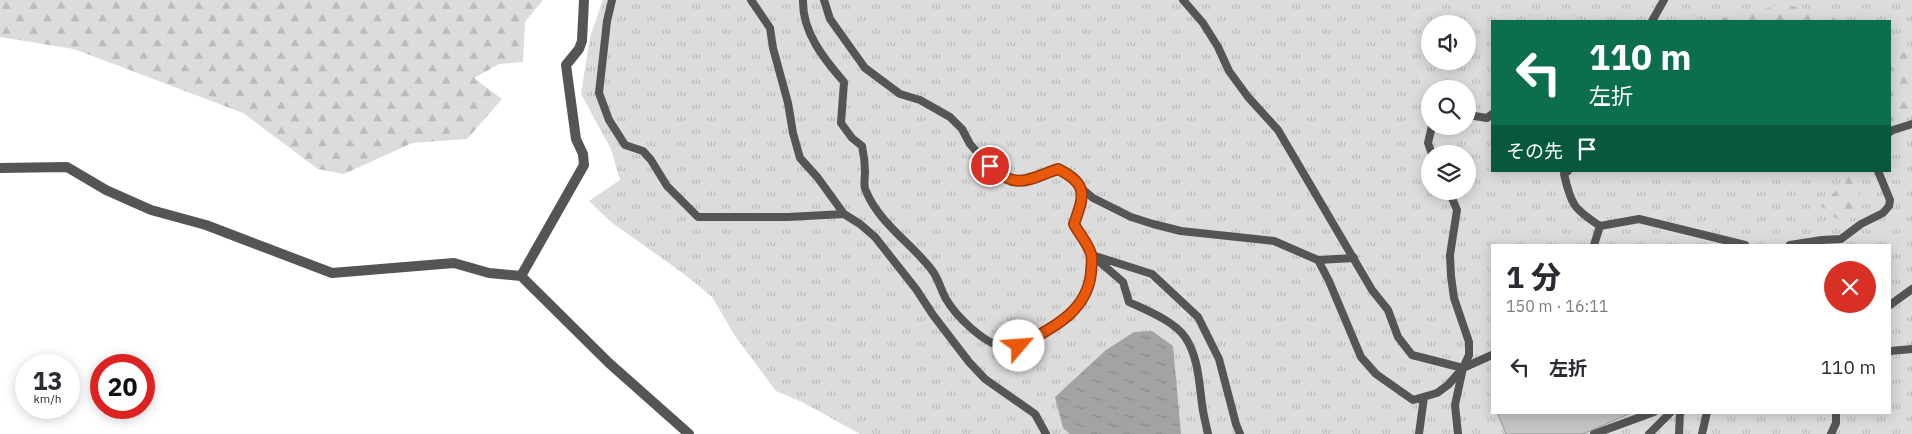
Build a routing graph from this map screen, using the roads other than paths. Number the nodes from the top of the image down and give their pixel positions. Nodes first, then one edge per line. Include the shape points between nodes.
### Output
1 (584, 0) edge
2 (612, 0) edge
3 (751, 0) edge
4 (803, 0) edge
5 (824, 0) edge
6 (1183, 0) edge
7 (1664, 0) edge
8 (1653, 20) edge
9 (1491, 115) edge
10 (1476, 116) edge
11 (1912, 124) edge
12 (1891, 130) edge
13 (0, 168) edge
14 (1567, 172) edge
15 (1878, 172) edge
16 (1080, 188) junction
17 (1453, 200) edge
18 (844, 214) junction
19 (1600, 226) junction
20 (1594, 244) edge
21 (1741, 244) edge
22 (1796, 244) edge
23 (1092, 255) junction
24 (1354, 258) junction
25 (1318, 260) junction
26 (521, 276) junction
27 (1912, 289) edge
28 (1891, 304) edge
29 (1912, 349) edge
30 (1891, 351) edge
31 (1491, 355) edge
32 (1463, 368) junction
33 (1424, 396) junction
34 (1649, 414) edge
35 (1669, 414) edge
36 (1680, 414) edge
37 (1707, 414) edge
38 (1836, 414) edge
39 (689, 434) edge
40 (1046, 434) edge
41 (1208, 434) edge
42 (1240, 434) edge
43 (1419, 434) edge
44 (1458, 434) edge
45 (1594, 434) edge
46 (1649, 434) edge
47 (1679, 434) edge
48 (1702, 434) edge
49 (1831, 434) edge

1 - 26 street via 582,41 566,65 576,139 584,165
2 - 18 lane via 599,93 609,120 625,145 643,151 667,186 687,206 698,216
3 - 18 lane via 770,28 800,158
4 - 23 lane via 804,18 818,49 844,82 841,124 862,146 864,189 886,221 932,270 959,318 989,341 1003,347 1019,346 1051,330 1086,296
5 - 16 lane via 830,19 865,68 900,94 920,100 950,116 970,144 999,174 1012,180 1027,181 1058,169 1072,176
6 - 24 lane via 1204,23 1229,71 1248,97 1278,130
7 - 8 lane
9 - 10 lane via 1487,118
11 - 12 lane
13 - 26 street via 67,166 106,190 151,210 206,225 332,273 454,263 489,273
14 - 19 lane via 1564,174 1569,195 1578,211
15 - 22 lane via 1890,200 1883,212 1841,239
16 - 23 lane via 1082,199 1074,224
16 - 25 lane via 1131,217 1153,224 1181,231 1274,241
17 - 32 lane via 1457,210 1450,255 1454,298 1470,342 1469,356
18 - 40 lane via 875,237 969,362 985,379 1035,414
19 - 20 lane
19 - 21 lane via 1639,219
23 - 41 lane via 1123,282 1129,302 1153,313 1184,335 1200,377
23 - 42 lane via 1152,274 1198,316 1219,359
24 - 25 lane
24 - 32 lane via 1388,310 1398,337 1412,355
25 - 33 lane via 1361,358 1376,374 1413,400
26 - 39 street via 609,363
27 - 28 lane
29 - 30 lane
31 - 32 lane
32 - 33 lane via 1437,393
32 - 44 lane via 1455,405
33 - 43 lane
34 - 45 lane
35 - 46 lane
36 - 47 lane
37 - 48 lane
38 - 49 lane

